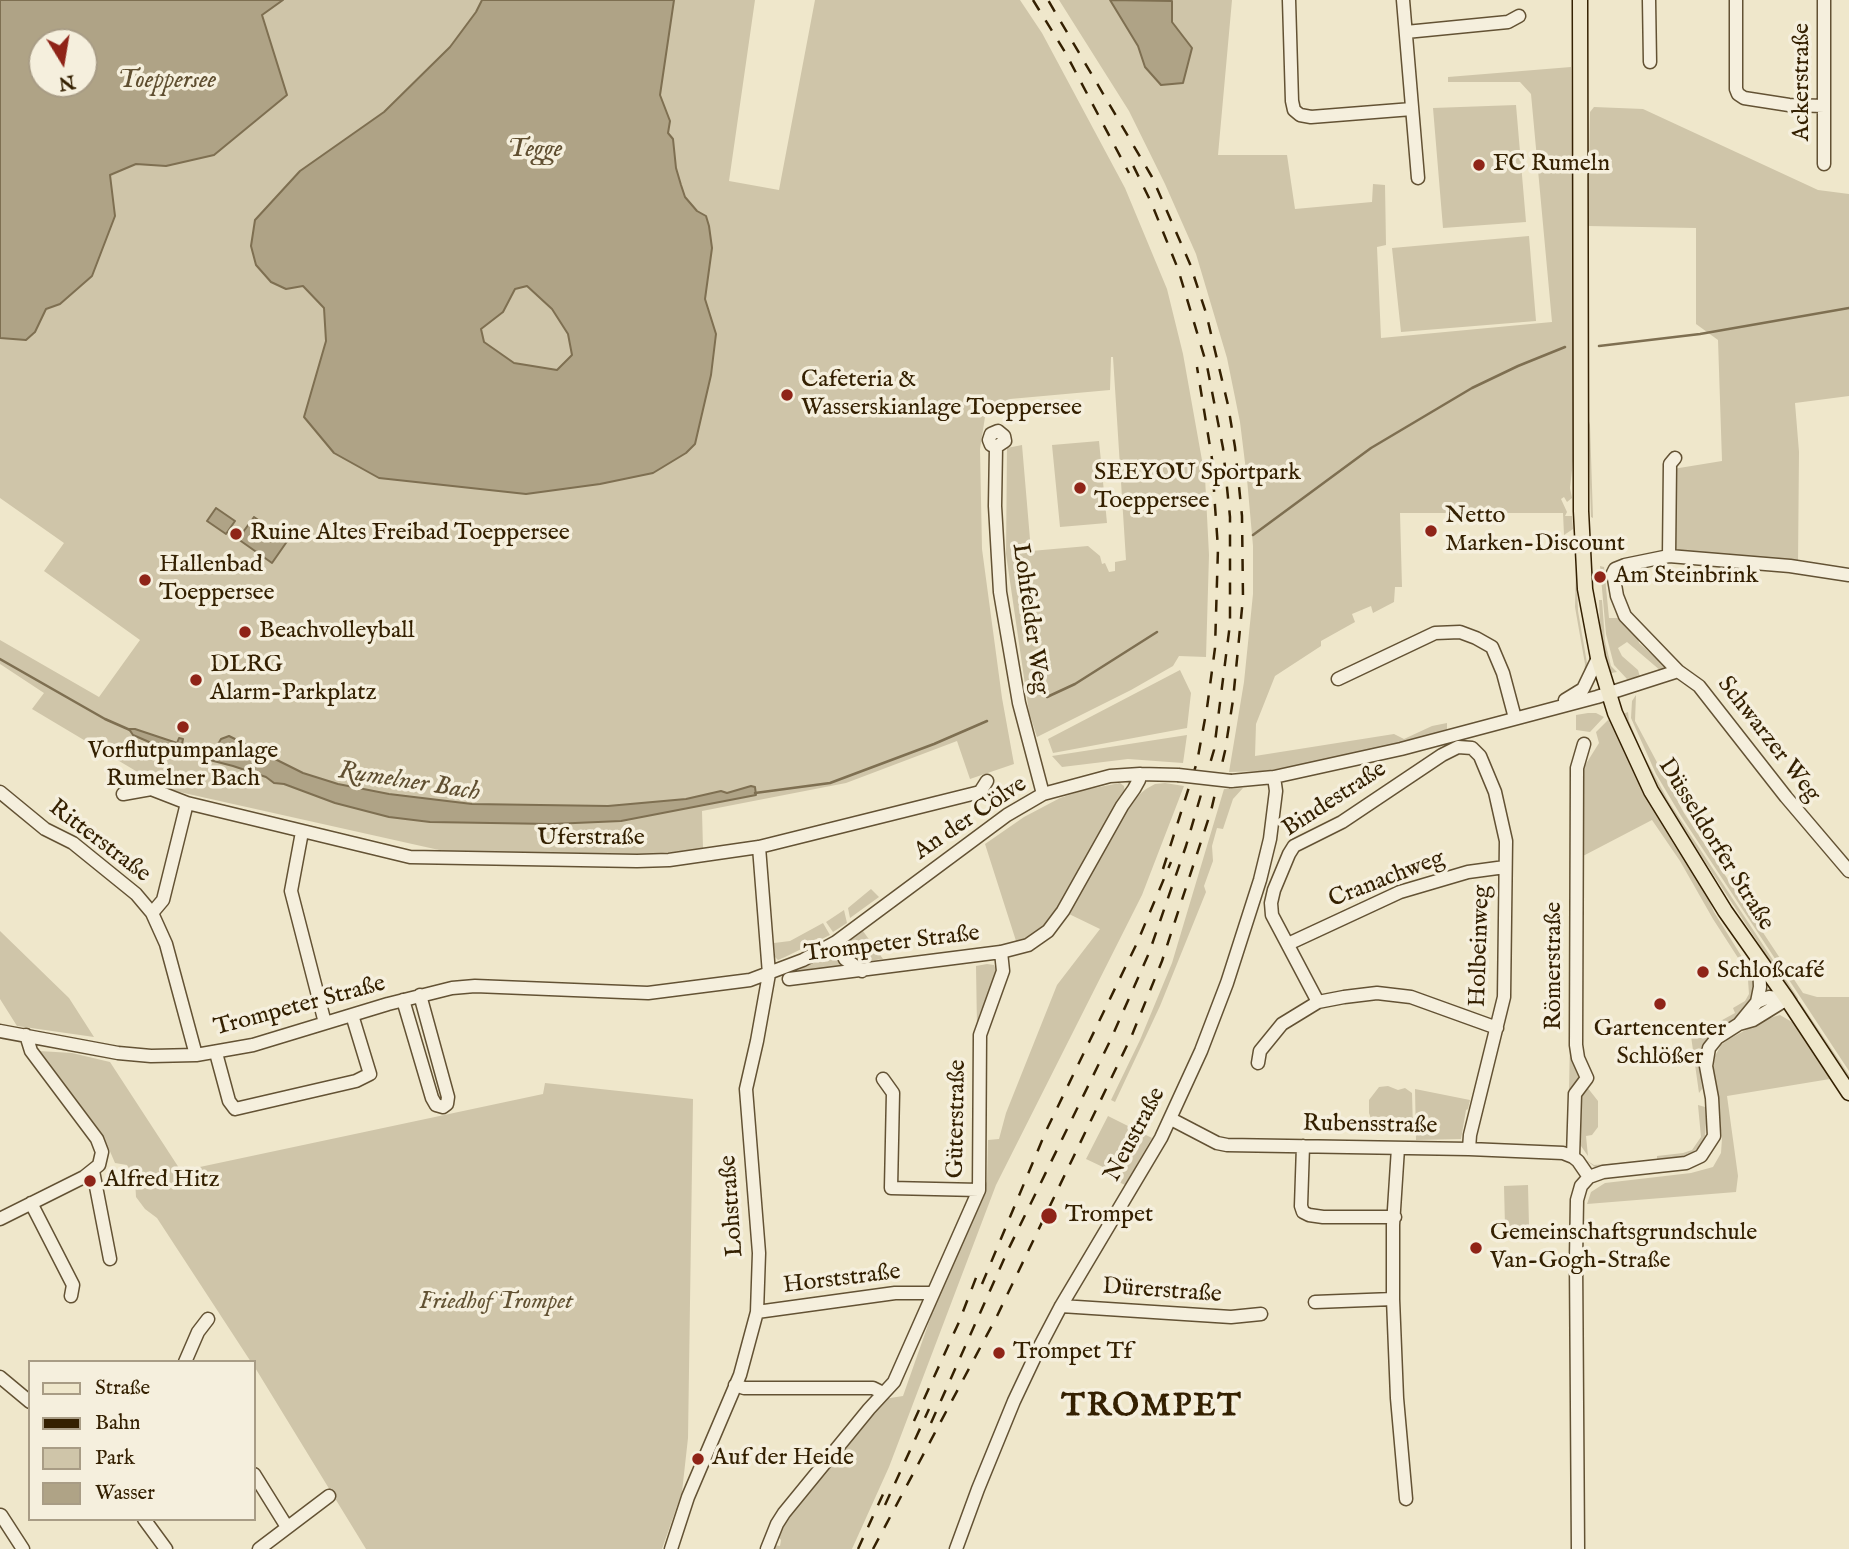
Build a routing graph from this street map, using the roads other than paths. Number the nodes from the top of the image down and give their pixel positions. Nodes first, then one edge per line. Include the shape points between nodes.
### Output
1 (1289, 0) edge
2 (1403, 0) edge
3 (1580, 0) edge
4 (1649, 0) edge
5 (1735, 0) edge
6 (1824, 0) edge
7 (1518, 16) dead end
8 (1406, 33) junction
9 (1650, 62) dead end
10 (1824, 106) junction
11 (1412, 109) junction
12 (1824, 164) dead end
13 (1418, 178) dead end
14 (996, 447) dead end
15 (1675, 458) dead end
16 (1669, 556) junction
17 (1849, 575) edge
18 (1598, 658) junction
19 (1678, 671) junction
20 (1338, 679) dead end
21 (1608, 694) junction
22 (1534, 712) junction
23 (1516, 718) junction
24 (1584, 744) dead end
25 (1472, 748) joint
26 (1140, 774) junction
27 (1274, 778) junction
28 (988, 781) dead end
29 (0, 792) edge
30 (124, 794) dead end
31 (1043, 794) junction
32 (187, 803) junction
33 (302, 832) junction
34 (759, 847) junction
35 (1505, 867) junction
36 (1849, 871) edge
37 (152, 913) junction
38 (836, 942) junction
39 (1288, 944) junction
40 (1001, 952) junction
41 (1759, 960) junction
42 (862, 971) junction
43 (769, 974) junction
44 (789, 979) dead end
45 (420, 995) junction
46 (1787, 999) junction
47 (403, 1000) junction
48 (1318, 1002) junction
49 (1757, 1002) junction
50 (352, 1014) junction
51 (325, 1023) junction
52 (1739, 1024) junction
53 (1497, 1028) junction
54 (0, 1031) edge
55 (26, 1035) junction
56 (216, 1053) junction
57 (196, 1055) junction
58 (1258, 1063) dead end
59 (883, 1079) dead end
60 (1849, 1093) edge
61 (1171, 1119) junction
62 (1303, 1146) junction
63 (1398, 1148) junction
64 (1469, 1149) junction
65 (1573, 1157) junction
66 (93, 1171) junction
67 (1589, 1177) junction
68 (979, 1191) junction
69 (31, 1203) junction
70 (1395, 1217) junction
71 (0, 1219) edge
72 (110, 1259) dead end
73 (932, 1293) junction
74 (71, 1296) dead end
75 (1393, 1299) junction
76 (1315, 1302) dead end
77 (1061, 1306) junction
78 (757, 1312) junction
79 (1261, 1314) dead end
80 (208, 1319) dead end
81 (187, 1360) edge
82 (0, 1377) edge
83 (735, 1385) junction
84 (883, 1393) junction
85 (28, 1400) edge
86 (256, 1477) edge
87 (329, 1496) dead end
88 (1406, 1499) dead end
89 (0, 1504) edge
90 (0, 1515) edge
91 (145, 1521) edge
92 (287, 1527) junction
93 (164, 1548) edge
94 (23, 1549) edge
95 (259, 1549) edge
96 (671, 1549) edge
97 (767, 1549) edge
98 (956, 1549) edge
99 (1578, 1549) edge

1 - 11 street via 1292,101 1300,116
2 - 8 street
3 - 18 main road, Düsseldorfer Straße via 1581,512 1585,589
4 - 9 street
5 - 10 street via 1738,94 1767,102
6 - 10 street, Ackerstraße
7 - 8 street via 1508,22
8 - 11 street
10 - 12 street, Ackerstraße
11 - 13 street
14 - 31 street, Lohfelder Weg via 1000,592 1019,703
15 - 16 street via 1670,464
16 - 17 street
16 - 19 street, Schwarzer Weg via 1612,573 1625,616
18 - 21 main road, Düsseldorfer Straße
18 - 22 street, An der Cölve via 1583,689
19 - 21 street, An der Cölve
19 - 36 street, Schwarzer Weg via 1699,686
20 - 23 street via 1435,633 1460,632 1492,648
21 - 22 street, An der Cölve
21 - 41 main road, Düsseldorfer Straße via 1651,791
22 - 23 street, An der Cölve
23 - 27 street, An der Cölve
24 - 65 street, Römerstraße via 1577,768 1576,1045 1587,1078 1575,1094
25 - 35 street, Holbeinweg via 1495,792 1506,841
25 - 39 street, Bindestraße via 1458,747 1442,755 1342,822 1294,846 1271,904
26 - 27 street, An der Cölve, bridge via 1231,781
26 - 31 street, An der Cölve via 1092,779
26 - 40 street via 1048,931 1028,945
27 - 61 street, Neustraße via 1269,842 1227,984
28 - 34 street, Uferstraße via 980,792
29 - 37 street, Ritterstraße via 45,828 73,843 136,894
30 - 32 street, Uferstraße via 151,789
31 - 38 street, An der Cölve via 1006,815
32 - 33 street, Uferstraße
32 - 37 street via 163,900
33 - 34 street, Uferstraße via 421,858 669,860
33 - 51 street via 291,891
34 - 43 street, Lohstraße
35 - 39 street, Cranachweg via 1468,872 1400,892
35 - 53 street, Holbeinweg via 1504,998
37 - 57 street, Ritterstraße via 166,944
38 - 42 street via 845,959
38 - 43 street, An der Cölve
39 - 48 street, Bindestraße
40 - 42 street, Trompeter Straße
40 - 68 street, Güterstraße via 1003,971 980,1035
41 - 46 main road, Düsseldorfer Straße
41 - 49 street
42 - 44 street, Trompeter Straße
43 - 45 street, Trompeter Straße via 648,993 475,986
43 - 78 street, Lohstraße via 746,1089 759,1253
45 - 47 street, Trompeter Straße
45 - 47 street, Trompeter Straße via 448,1097 443,1107 432,1098
46 - 49 street via 1769,997
46 - 52 street
46 - 60 main road, Düsseldorfer Straße
47 - 50 street, Trompeter Straße
48 - 53 street via 1377,993 1400,996
48 - 58 street via 1282,1024 1260,1051
49 - 52 street
50 - 51 street, Trompeter Straße
50 - 56 street via 370,1069 368,1077 242,1109 231,1107
51 - 56 street, Trompeter Straße
52 - 67 street via 1717,1038 1706,1058 1715,1127 1707,1150 1686,1163
53 - 64 street, Holbeinweg
54 - 55 street, Trompeter Straße
55 - 57 street, Trompeter Straße via 132,1055
55 - 66 street via 31,1051 99,1144 101,1161
56 - 57 street, Trompeter Straße
59 - 68 street via 893,1093 891,1188
61 - 62 street, Rubensstraße via 1217,1143
61 - 77 street, Neustraße
62 - 63 street, Rubensstraße
62 - 70 street via 1303,1212 1323,1217
63 - 64 street, Rubensstraße
63 - 70 street
64 - 65 street, Rubensstraße
65 - 67 street
66 - 69 street
66 - 72 street
67 - 99 street via 1577,1200
68 - 73 street, Güterstraße
69 - 71 street
69 - 74 street via 73,1285
70 - 75 street
73 - 78 street, Horststraße via 895,1293
73 - 84 street, Güterstraße via 898,1374
75 - 76 street
75 - 88 street
77 - 79 street, Dürerstraße via 1231,1317
77 - 98 street, Neustraße via 1014,1401
78 - 83 street, Lohstraße
80 - 81 street
82 - 85 street
83 - 84 street via 873,1388
83 - 96 street, Lohstraße
84 - 97 street, Güterstraße via 784,1513
86 - 92 street
87 - 92 street
89 - 90 street
90 - 94 street
91 - 93 street
92 - 95 street

